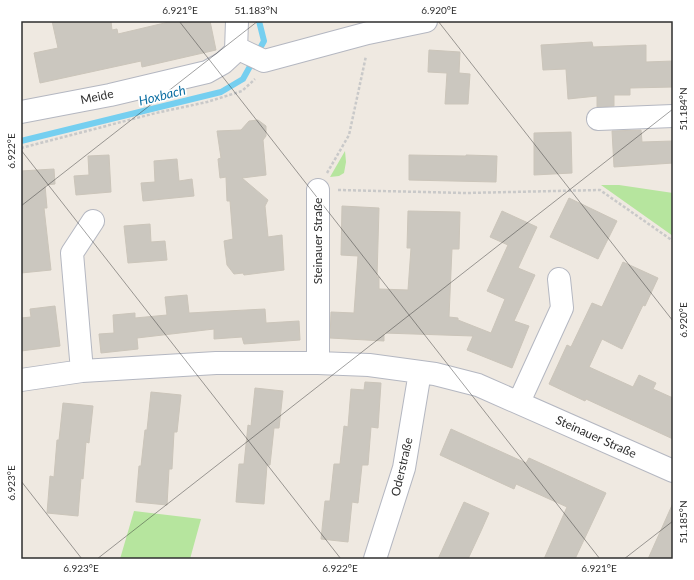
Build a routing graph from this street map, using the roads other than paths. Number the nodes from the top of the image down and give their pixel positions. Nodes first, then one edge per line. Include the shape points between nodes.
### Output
1 (238, 21) edge
2 (426, 21) edge
3 (239, 51) junction
4 (21, 112) edge
5 (673, 116) edge
6 (598, 118) dead end
7 (318, 190) road end
8 (93, 221) dead end
9 (559, 279) dead end
10 (318, 363) junction
11 (82, 372) junction
12 (420, 372) junction
13 (21, 380) edge
14 (519, 402) junction
15 (673, 471) edge
16 (375, 559) edge

1 - 3 street
2 - 3 street via 368,33 267,60
3 - 4 street, Meide via 207,72 110,95
5 - 6 street
7 - 10 street, Steinauer Straße
8 - 11 street via 72,253
9 - 14 street via 562,308
10 - 11 street, Steinauer Straße via 216,363
10 - 12 street, Steinauer Straße via 369,365
11 - 13 street, Steinauer Straße
12 - 14 street, Steinauer Straße via 478,385
12 - 16 street, Oderstraße via 404,468
14 - 15 street, Steinauer Straße

